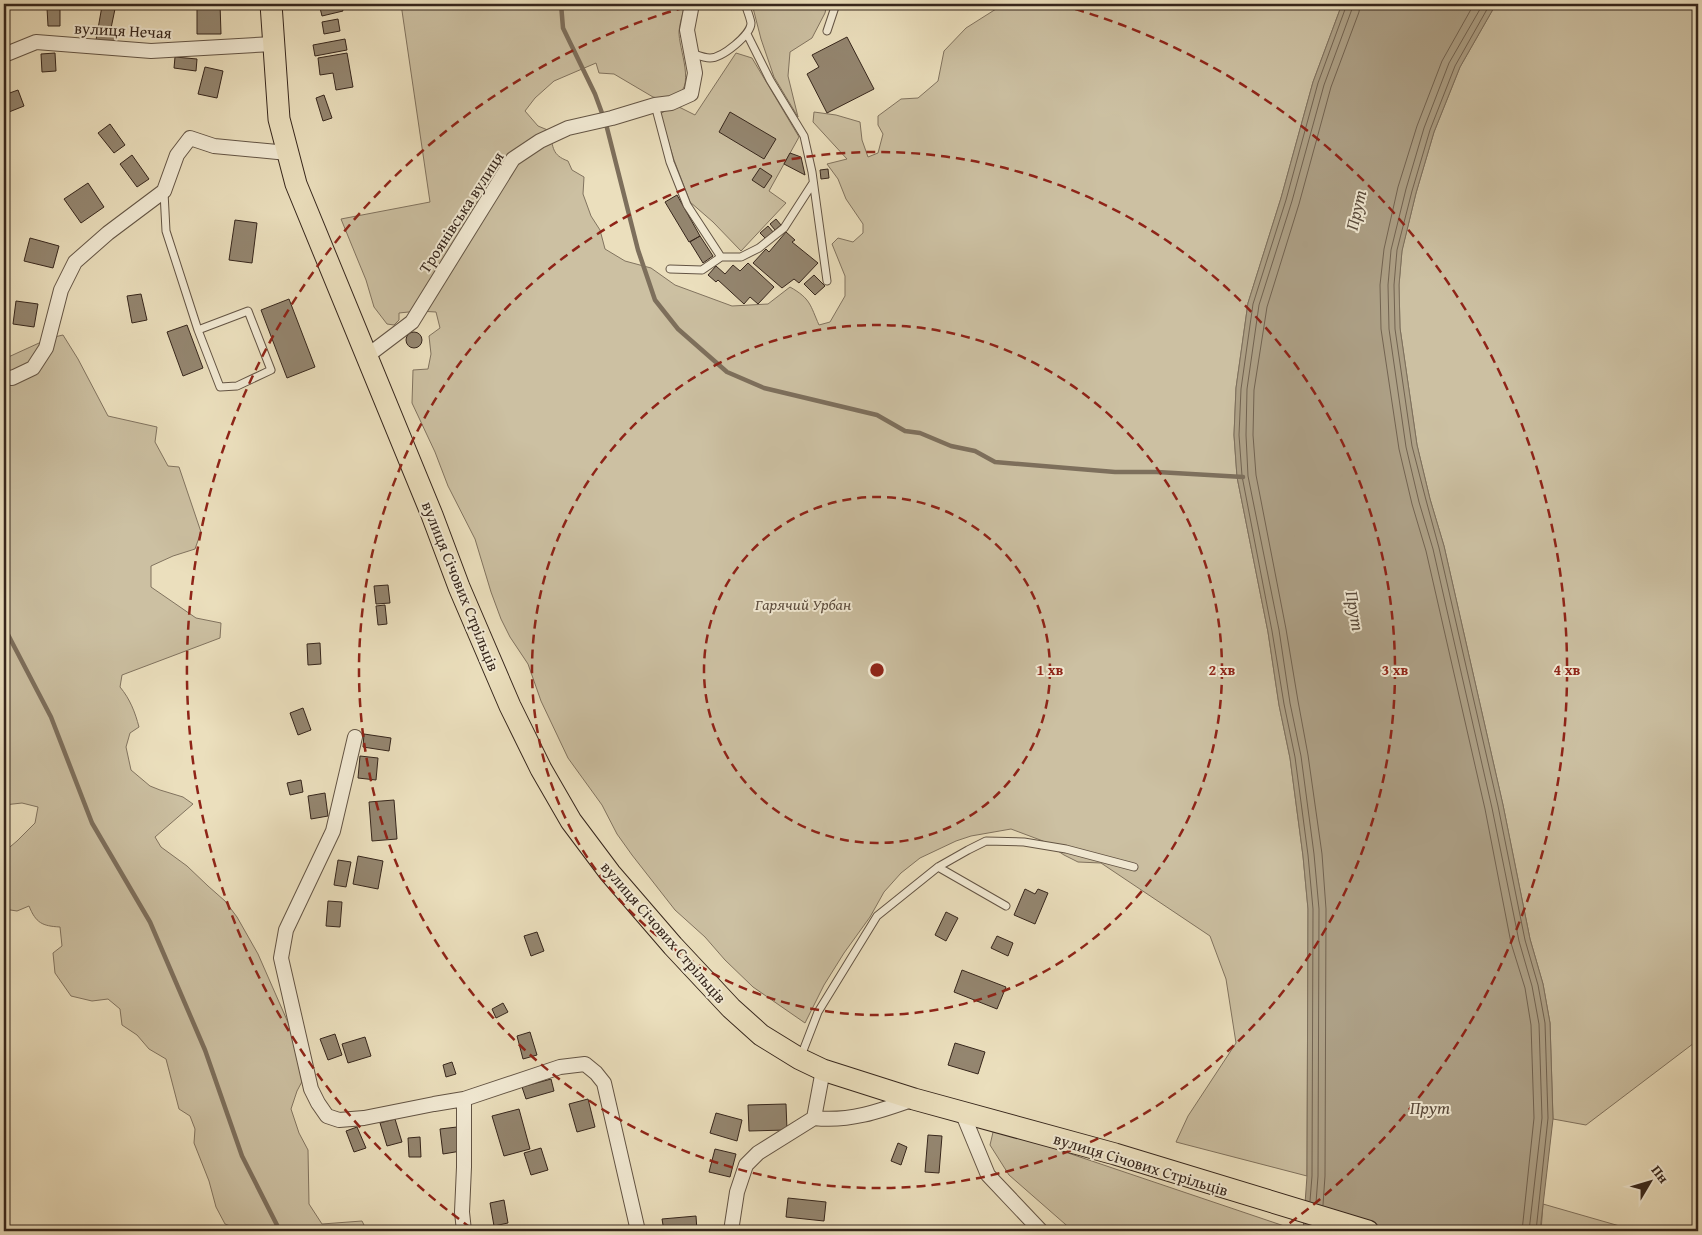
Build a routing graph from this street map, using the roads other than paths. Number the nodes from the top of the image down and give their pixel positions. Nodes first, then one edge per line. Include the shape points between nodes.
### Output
1 (270, 4) edge
2 (692, 4) edge
3 (746, 4) edge
4 (836, 4) edge
5 (827, 31) dead end
6 (747, 34) junction
7 (273, 44) junction
8 (691, 53) junction
9 (4, 55) edge
10 (655, 105) junction
11 (288, 153) junction
12 (813, 183) junction
13 (164, 192) junction
14 (721, 257) junction
15 (670, 269) dead end
16 (827, 281) dead end
17 (198, 330) junction
18 (367, 356) junction
19 (4, 377) edge
20 (355, 737) dead end
21 (1134, 867) dead end
22 (938, 868) junction
23 (1006, 906) dead end
24 (800, 1059) junction
25 (823, 1070) junction
26 (464, 1099) junction
27 (914, 1099) junction
28 (962, 1112) junction
29 (814, 1118) junction
30 (464, 1231) edge
31 (638, 1231) edge
32 (731, 1231) edge
33 (1040, 1231) edge
34 (1368, 1231) edge

1 - 7 main road, вулиця Січових Стрільців
2 - 8 street, Троянівська вулиця via 687,30
3 - 6 lane via 751,23
4 - 5 lane
6 - 8 lane via 716,58 708,59
6 - 12 lane via 804,136
7 - 9 street, вулиця Нечая via 151,51 36,42
7 - 11 main road, вулиця Січових Стрільців via 279,119
8 - 10 street, Троянівська вулиця via 695,73 691,94
10 - 14 lane via 670,162 687,205
10 - 18 street, Троянівська вулиця via 568,128 540,141 512,160 412,322
11 - 13 street via 214,146 190,138 177,155
11 - 18 main road, вулиця Січових Стрільців via 296,184
12 - 14 lane via 784,228 759,248 741,257
12 - 16 lane
13 - 17 lane via 166,231
13 - 19 street via 75,262 61,290 46,348 33,368 12,378
14 - 15 lane via 702,270
17 - 17 lane via 220,387 237,386 271,370 248,311
18 - 24 main road, вулиця Січових Стрільців via 510,706 541,770 571,821 610,873 731,1008 762,1035
20 - 26 street via 333,830 286,930 281,958 311,1089 327,1116 339,1120
21 - 22 lane via 1066,849 1024,842 986,841
22 - 23 lane
22 - 24 lane via 877,916 818,1012
24 - 25 main road, вулиця Січових Стрільців
25 - 27 main road, вулиця Січових Стрільців
25 - 29 street
26 - 30 street
26 - 31 street via 560,1067 585,1064 604,1083
27 - 28 main road, вулиця Січових Стрільців
27 - 29 street via 868,1115 828,1120
28 - 33 street via 988,1175
28 - 34 main road, вулиця Січових Стрільців via 1115,1154
29 - 32 street via 758,1152 746,1165 737,1192

